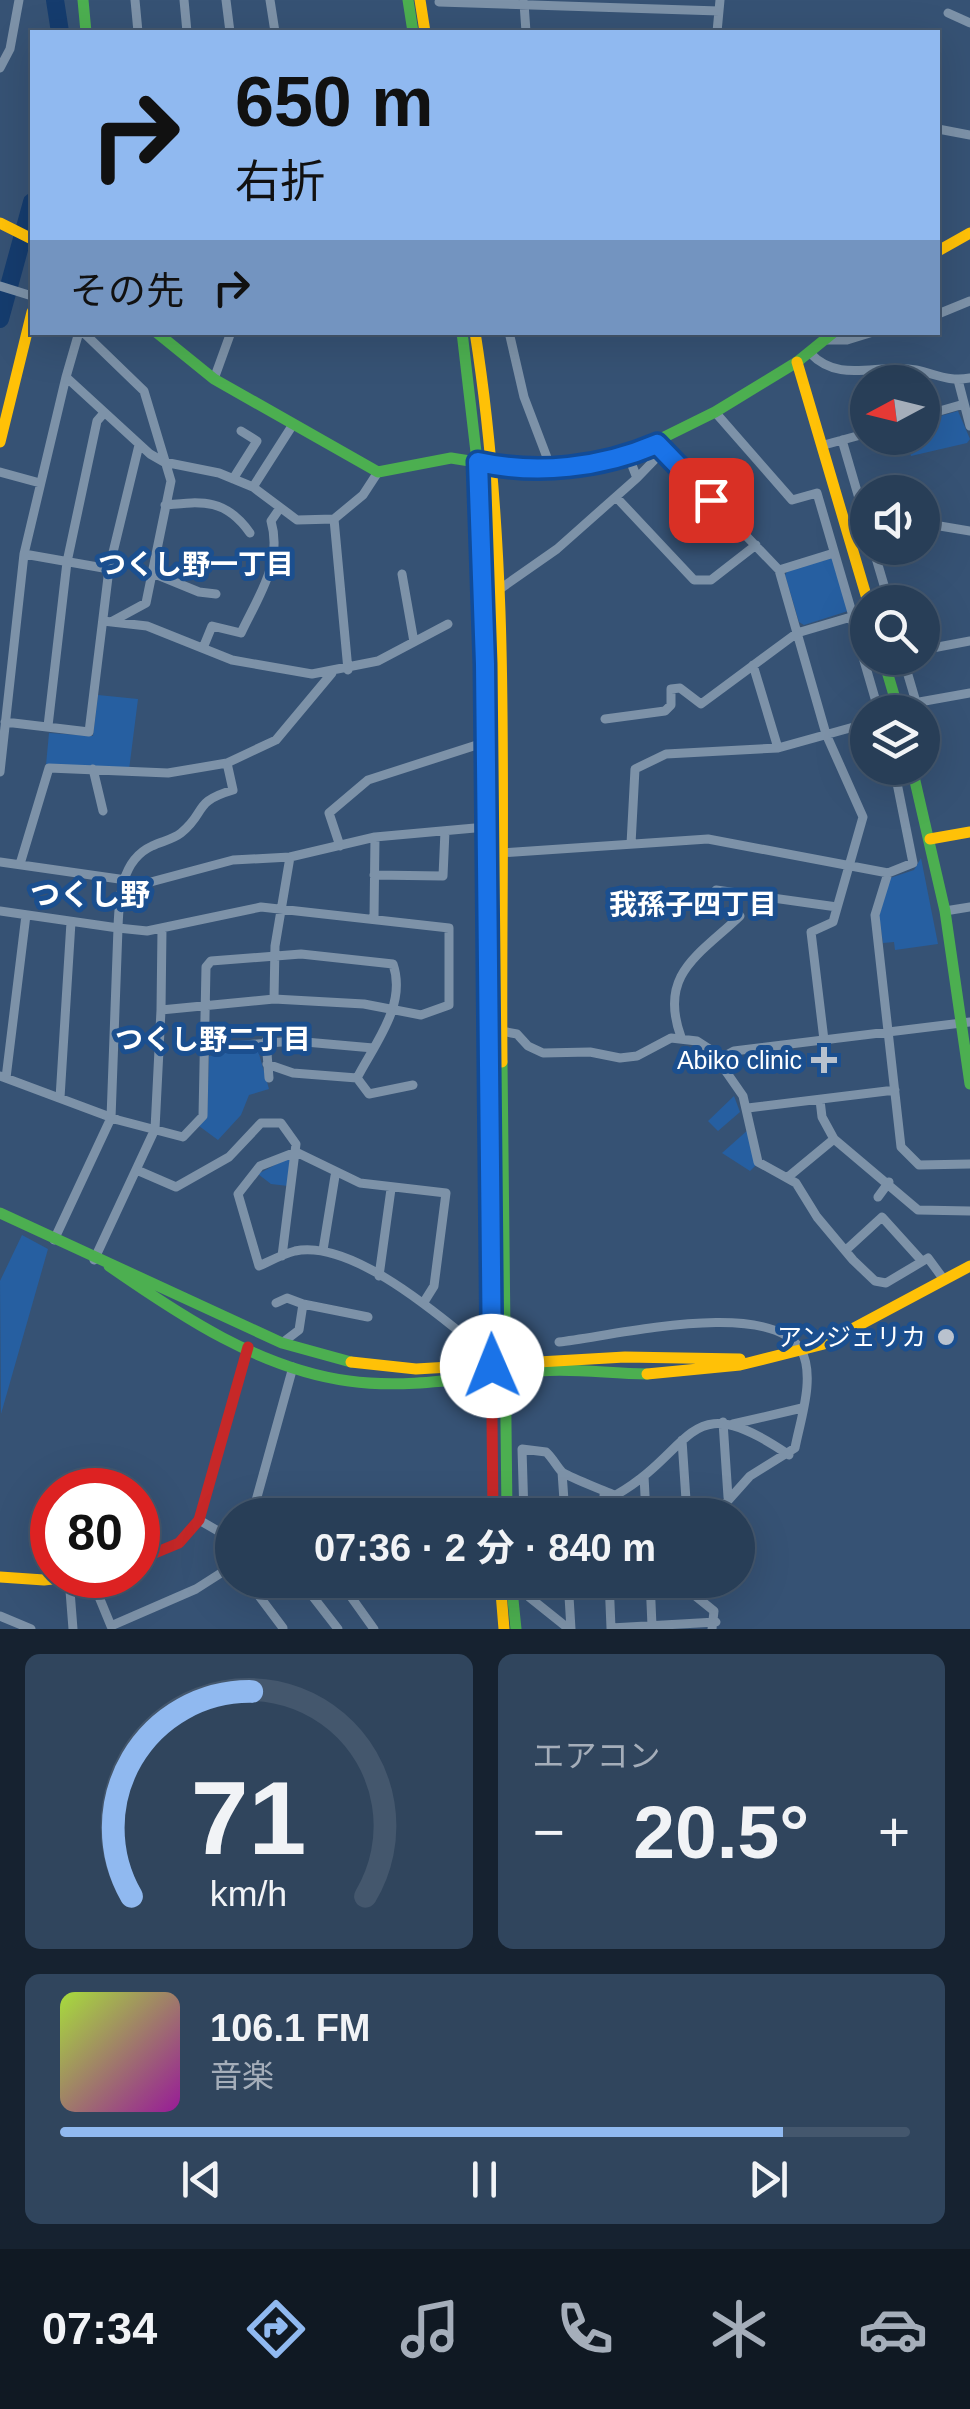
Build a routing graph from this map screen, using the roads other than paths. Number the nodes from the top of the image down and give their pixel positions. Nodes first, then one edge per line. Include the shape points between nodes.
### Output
1 (19, 0) edge
2 (85, 0) edge
3 (135, 0) edge
4 (184, 0) edge
5 (226, 0) edge
6 (270, 0) edge
7 (408, 0) edge
8 (420, 0) edge
9 (439, 2) edge
10 (467, 2) edge
11 (524, 2) edge
12 (720, 6) edge
13 (948, 12) dead end
14 (970, 22) edge
15 (86, 30) edge
16 (138, 30) edge
17 (188, 30) edge
18 (230, 30) edge
19 (275, 30) edge
20 (414, 30) edge
21 (425, 30) edge
22 (526, 30) edge
23 (0, 68) edge
24 (940, 129) edge
25 (970, 134) edge
26 (0, 222) edge
27 (970, 233) edge
28 (30, 238) edge
29 (940, 250) edge
30 (0, 286) edge
31 (30, 295) edge
32 (970, 301) edge
33 (940, 313) edge
34 (30, 320) edge
35 (80, 335) edge
36 (84, 335) edge
37 (160, 335) edge
38 (229, 335) edge
39 (462, 335) edge
40 (476, 335) edge
41 (511, 335) edge
42 (863, 335) edge
43 (830, 336) edge
44 (810, 353) junction
45 (797, 362) junction
46 (66, 377) junction
47 (970, 378) edge
48 (214, 379) junction
49 (958, 380) junction
50 (964, 404) junction
51 (940, 411) edge
52 (715, 412) junction
53 (104, 413) junction
54 (292, 426) junction
55 (970, 426) edge
56 (245, 431) dead end
57 (850, 438) edge
58 (842, 440) junction
59 (0, 442) edge
60 (139, 445) junction
61 (824, 445) junction
62 (660, 447) junction
63 (628, 455) junction
64 (164, 462) junction
65 (478, 462) junction
66 (494, 465) junction
67 (552, 468) junction
68 (0, 472) edge
69 (378, 472) junction
70 (852, 475) edge
71 (233, 478) junction
72 (637, 478) junction
73 (40, 482) junction
74 (254, 488) junction
75 (616, 497) junction
76 (165, 505) junction
77 (280, 508) junction
78 (334, 519) junction
79 (940, 527) edge
80 (970, 532) edge
81 (250, 533) dead end
82 (756, 546) junction
83 (834, 552) junction
84 (24, 554) junction
85 (67, 562) junction
86 (109, 570) junction
87 (778, 570) junction
88 (155, 574) junction
89 (402, 574) dead end
90 (863, 585) edge
91 (497, 592) junction
92 (216, 594) dead end
93 (850, 609) edge
94 (850, 617) edge
95 (107, 622) junction
96 (448, 624) dead end
97 (797, 633) junction
98 (414, 642) junction
99 (970, 642) edge
100 (940, 647) edge
101 (204, 648) junction
102 (753, 665) junction
103 (5, 670) edge
104 (348, 670) junction
105 (332, 673) junction
106 (970, 693) edge
107 (940, 698) edge
108 (605, 720) dead end
109 (6, 722) junction
110 (48, 726) junction
111 (850, 728) edge
112 (826, 734) junction
113 (486, 742) junction
114 (778, 748) junction
115 (227, 763) junction
116 (93, 769) junction
117 (0, 772) edge
118 (897, 785) edge
119 (916, 785) edge
120 (104, 810) dead end
121 (486, 827) junction
122 (445, 831) junction
123 (970, 832) edge
124 (375, 837) junction
125 (930, 839) junction
126 (630, 844) junction
127 (340, 846) junction
128 (499, 853) junction
129 (290, 857) junction
130 (0, 862) edge
131 (848, 862) junction
132 (20, 864) junction
133 (888, 873) junction
134 (374, 874) junction
135 (124, 880) junction
136 (716, 890) dead end
137 (836, 907) junction
138 (970, 907) edge
139 (282, 908) junction
140 (0, 911) edge
141 (945, 911) junction
142 (26, 915) junction
143 (740, 916) dead end
144 (374, 918) junction
145 (70, 922) junction
146 (118, 928) junction
147 (162, 929) junction
148 (275, 954) junction
149 (274, 999) junction
150 (206, 1005) junction
151 (394, 1008) junction
152 (162, 1010) junction
153 (966, 1022) edge
154 (500, 1031) junction
155 (890, 1032) junction
156 (681, 1037) junction
157 (824, 1040) junction
158 (266, 1041) junction
159 (206, 1048) junction
160 (373, 1048) junction
161 (719, 1059) junction
162 (268, 1064) junction
163 (3, 1077) edge
164 (269, 1078) dead end
165 (357, 1078) junction
166 (970, 1084) edge
167 (413, 1085) dead end
168 (895, 1090) junction
169 (60, 1098) junction
170 (820, 1100) junction
171 (748, 1108) junction
172 (112, 1118) junction
173 (155, 1129) junction
174 (834, 1139) junction
175 (296, 1152) junction
176 (970, 1164) edge
177 (140, 1171) junction
178 (335, 1176) dead end
179 (788, 1177) junction
180 (889, 1182) junction
181 (390, 1189) junction
182 (878, 1196) dead end
183 (970, 1212) edge
184 (0, 1213) edge
185 (54, 1240) junction
186 (323, 1250) junction
187 (846, 1250) junction
188 (282, 1256) junction
189 (94, 1260) junction
190 (920, 1260) junction
191 (108, 1266) junction
192 (259, 1266) junction
193 (970, 1266) edge
194 (244, 1272) dead end
195 (379, 1276) junction
196 (942, 1277) junction
197 (424, 1302) junction
198 (276, 1303) dead end
199 (303, 1304) junction
200 (368, 1317) dead end
201 (467, 1338) dead end
202 (558, 1342) dead end
203 (282, 1343) junction
204 (248, 1347) junction
205 (802, 1351) junction
206 (292, 1367) junction
207 (372, 1368) junction
208 (507, 1369) junction
209 (492, 1371) junction
210 (370, 1382) junction
211 (802, 1408) junction
212 (728, 1423) junction
213 (682, 1440) junction
214 (789, 1455) junction
215 (562, 1472) junction
216 (644, 1476) junction
217 (604, 1495) junction
218 (728, 1497) joint
219 (257, 1498) edge
220 (494, 1498) edge
221 (506, 1498) edge
222 (523, 1498) edge
223 (564, 1498) edge
224 (604, 1498) edge
225 (645, 1498) edge
226 (686, 1498) edge
227 (199, 1520) junction
228 (215, 1529) edge
229 (160, 1550) edge
230 (0, 1577) edge
231 (30, 1577) edge
232 (215, 1577) edge
233 (72, 1598) edge
234 (99, 1598) edge
235 (260, 1598) edge
236 (314, 1598) edge
237 (351, 1598) edge
238 (501, 1598) edge
239 (512, 1598) edge
240 (530, 1598) edge
241 (569, 1598) edge
242 (610, 1598) edge
243 (653, 1598) edge
244 (698, 1598) edge
245 (4, 1621) edge
246 (714, 1626) edge
247 (658, 1627) edge
248 (283, 1628) edge
249 (32, 1629) edge
250 (74, 1629) edge
251 (338, 1629) edge
252 (374, 1629) edge
253 (504, 1629) edge
254 (516, 1629) edge
255 (570, 1629) edge
256 (596, 1629) edge
257 (611, 1629) edge

1 - 23 street
2 - 15 main road
3 - 16 street
4 - 17 street
5 - 18 street
6 - 19 street
7 - 20 main road
8 - 21 main road
9 - 10 street
10 - 11 street
11 - 12 street
11 - 22 street
13 - 14 street
24 - 25 street
26 - 28 main road
27 - 29 main road
30 - 31 street
32 - 33 street
34 - 59 main road
35 - 46 street
36 - 64 street via 144,391
37 - 48 main road
38 - 48 street
39 - 65 main road
40 - 66 main road
41 - 67 street via 524,396
42 - 43 street
43 - 44 main road
44 - 45 main road
44 - 49 street via 820,364 845,371 916,370
45 - 52 main road
45 - 61 main road
46 - 53 street
46 - 73 street
47 - 49 street
48 - 54 main road
49 - 50 street
50 - 51 street
50 - 55 street
52 - 62 main road
52 - 83 street via 792,500 817,493
53 - 60 street
53 - 85 street
54 - 69 main road
54 - 74 street
56 - 71 street via 257,441
57 - 58 street
58 - 61 street
58 - 70 street
60 - 64 street
60 - 86 street
61 - 90 main road
62 - 63 main road
62 - 72 street
62 - 82 street
63 - 67 main road
63 - 72 street
64 - 71 street
64 - 76 street via 171,481
65 - 66 main road
65 - 69 main road via 452,458
65 - 113 main road
66 - 67 main road
66 - 91 main road
68 - 73 street
69 - 78 street
71 - 74 street
72 - 75 street
73 - 84 street
74 - 77 street
75 - 82 street via 694,580 710,580
75 - 91 street
76 - 81 street via 211,500 237,514
76 - 88 street
77 - 78 street via 298,520
77 - 101 street via 271,521 273,564 240,633 212,626
78 - 104 street
79 - 80 street
82 - 87 street
83 - 87 street
83 - 93 street
84 - 85 street
84 - 103 street
85 - 86 street
85 - 110 street
86 - 95 street
87 - 97 street
88 - 92 street
88 - 95 street via 146,603
89 - 98 street
91 - 128 main road
94 - 97 street
95 - 101 street via 147,626
95 - 110 street via 88,732
96 - 98 street
97 - 102 street
97 - 112 street
98 - 104 street
99 - 100 street
101 - 105 street via 288,672
102 - 108 street via 702,704 671,688 665,711
102 - 114 street
103 - 109 street
104 - 105 street
105 - 115 street via 276,740
106 - 107 street
109 - 110 street
109 - 117 street
111 - 112 street
112 - 114 street
112 - 131 street via 863,817
113 - 121 main road
113 - 127 street via 368,780 329,812
114 - 126 street via 666,754 635,769
115 - 116 street via 168,774
115 - 135 street via 233,790 206,798 181,833 132,862
116 - 120 street
116 - 132 street via 49,768
118 - 133 street via 913,863
119 - 125 main road
121 - 122 street
121 - 209 main road
122 - 124 street
122 - 134 street via 443,876
123 - 125 main road
124 - 127 street
124 - 134 street
125 - 141 main road
126 - 128 street
126 - 131 street via 708,839
127 - 129 street
128 - 154 main road
129 - 135 street via 233,860 147,883
129 - 139 street
130 - 132 street
131 - 133 street
131 - 137 street
132 - 135 street
133 - 155 street via 875,916
134 - 144 street
135 - 146 street
136 - 137 street
137 - 157 street via 830,926 810,932
138 - 141 street
139 - 144 street
139 - 147 street via 239,909
139 - 148 street
140 - 142 street
141 - 153 main road
142 - 145 street
142 - 163 street
143 - 156 street via 679,975 671,996
144 - 151 street via 449,928 449,1005 421,1015
145 - 146 street
145 - 169 street
146 - 147 street
146 - 172 street
147 - 152 street
148 - 149 street
148 - 150 street via 211,960
148 - 151 street via 392,964
149 - 150 street
149 - 151 street
150 - 152 street
150 - 159 street
151 - 160 street
152 - 173 street
153 - 155 street
153 - 166 main road
154 - 156 street via 514,1032 543,1053 620,1058
154 - 208 main road
155 - 157 street
155 - 168 street
156 - 161 street
157 - 161 street via 734,1051
158 - 159 street
158 - 160 street
158 - 162 street
159 - 173 street via 203,1116 183,1137
160 - 165 street
161 - 171 street
162 - 164 street
162 - 165 street via 293,1073
163 - 169 street
165 - 167 street via 369,1094
168 - 170 street
168 - 176 street via 901,1147 919,1165
169 - 172 street
170 - 171 street
170 - 174 street
171 - 179 street via 756,1160
172 - 173 street
172 - 185 street
173 - 177 street
174 - 179 street
174 - 180 street
175 - 177 street via 282,1123 272,1120 260,1122 229,1157 176,1187
175 - 181 street via 360,1183
175 - 188 street
175 - 192 street via 260,1166 238,1194
177 - 189 street
178 - 186 street
179 - 187 street
180 - 182 street
180 - 183 street via 918,1210
181 - 195 street
181 - 197 street via 446,1194 434,1286
184 - 185 main road
185 - 189 main road
186 - 188 street
186 - 195 street
187 - 190 street via 882,1283
187 - 190 street via 882,1218
188 - 192 street
189 - 191 main road
190 - 196 street via 928,1258
191 - 203 main road
191 - 204 main road
192 - 194 street
193 - 196 main road
195 - 197 street
196 - 205 main road via 846,1334
197 - 201 street
198 - 199 street via 288,1298
199 - 200 street
199 - 203 street via 299,1330
202 - 205 street via 747,1320 778,1328
203 - 207 main road
204 - 206 main road
204 - 227 main road
205 - 208 main road via 755,1360 648,1356
205 - 211 street
206 - 210 main road
206 - 219 street
207 - 209 main road
207 - 210 street
208 - 209 main road
208 - 221 main road
209 - 210 main road
209 - 220 main road
211 - 212 street
211 - 214 street
212 - 213 street via 702,1424
212 - 214 street
212 - 218 street
213 - 216 street
213 - 226 street
214 - 218 street
215 - 217 street via 584,1478
215 - 222 street via 546,1452 522,1449
215 - 223 street
216 - 217 street via 616,1496
216 - 225 street
217 - 224 street
227 - 228 street
227 - 229 main road
230 - 231 main road
232 - 234 street via 111,1626
233 - 250 street
235 - 248 street
236 - 251 street
237 - 252 street
238 - 253 main road
239 - 254 main road
240 - 255 street
241 - 255 street
242 - 257 street
243 - 247 street
244 - 246 street via 714,1611
245 - 249 street
246 - 247 street
247 - 257 street
256 - 257 street

